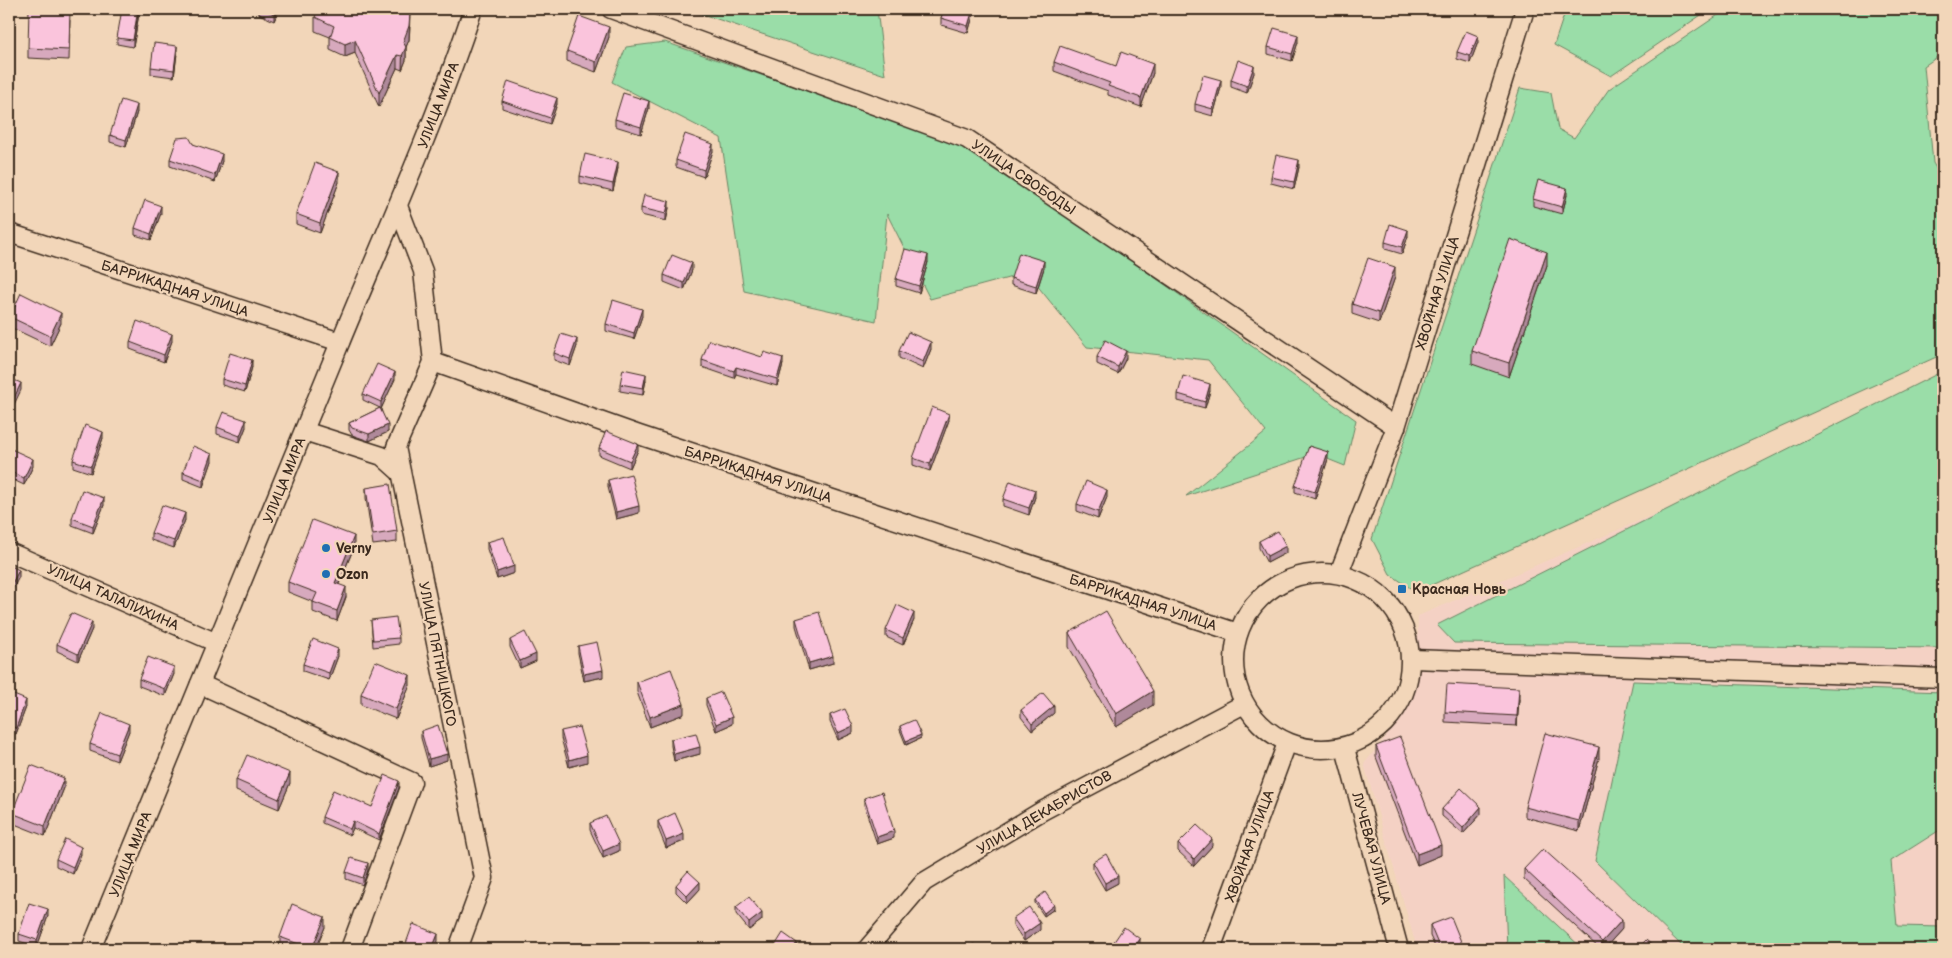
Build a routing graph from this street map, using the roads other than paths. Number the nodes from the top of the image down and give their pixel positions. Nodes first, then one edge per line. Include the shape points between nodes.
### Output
1 (473, 9) edge
2 (610, 9) edge
3 (1525, 9) edge
4 (398, 206) junction
5 (9, 233) edge
6 (340, 342) junction
7 (433, 362) junction
8 (1396, 426) junction
9 (304, 431) junction
10 (401, 473) junction
11 (9, 552) edge
12 (1339, 573) junction
13 (1238, 634) junction
14 (217, 643) junction
15 (1412, 659) junction
16 (1943, 678) edge
17 (200, 684) junction
18 (1244, 704) junction
19 (1287, 743) junction
20 (1345, 748) junction
21 (91, 949) edge
22 (350, 949) edge
23 (458, 949) edge
24 (867, 949) edge
25 (1211, 949) edge
26 (1399, 949) edge

1 - 4 street, УЛИЦА МИРА
2 - 8 street, УЛИЦА СВОБОДЫ via 967,139
3 - 8 street, ХВОЙНАЯ УЛИЦА
4 - 6 street, УЛИЦА МИРА
4 - 7 street via 424,270
5 - 6 street, БАРРИКАДНАЯ УЛИЦА
6 - 9 street, УЛИЦА МИРА
7 - 10 street, УЛИЦА ПЯТНИЦКОГО via 396,447
7 - 13 street, БАРРИКАДНАЯ УЛИЦА via 639,435
8 - 12 street, ХВОЙНАЯ УЛИЦА
9 - 10 street via 382,456
9 - 14 street, УЛИЦА МИРА
10 - 23 street, УЛИЦА ПЯТНИЦКОГО via 484,878
11 - 14 street, УЛИЦА ТАЛАЛИХИНА
12 - 13 street via 1305,574 1272,588 1252,606
12 - 15 street via 1368,584 1396,611 1410,641
13 - 18 street via 1233,658 1236,685
14 - 17 street, УЛИЦА МИРА
15 - 16 street
15 - 20 street via 1410,678 1389,721 1368,738
17 - 21 street, УЛИЦА МИРА
17 - 22 street via 412,782
18 - 19 street via 1263,728
18 - 24 street, УЛИЦА ДЕКАБРИСТОВ via 1042,811 924,882
19 - 20 street via 1316,750
19 - 25 street, ХВОЙНАЯ УЛИЦА
20 - 26 street, ЛУЧЕВАЯ УЛИЦА

